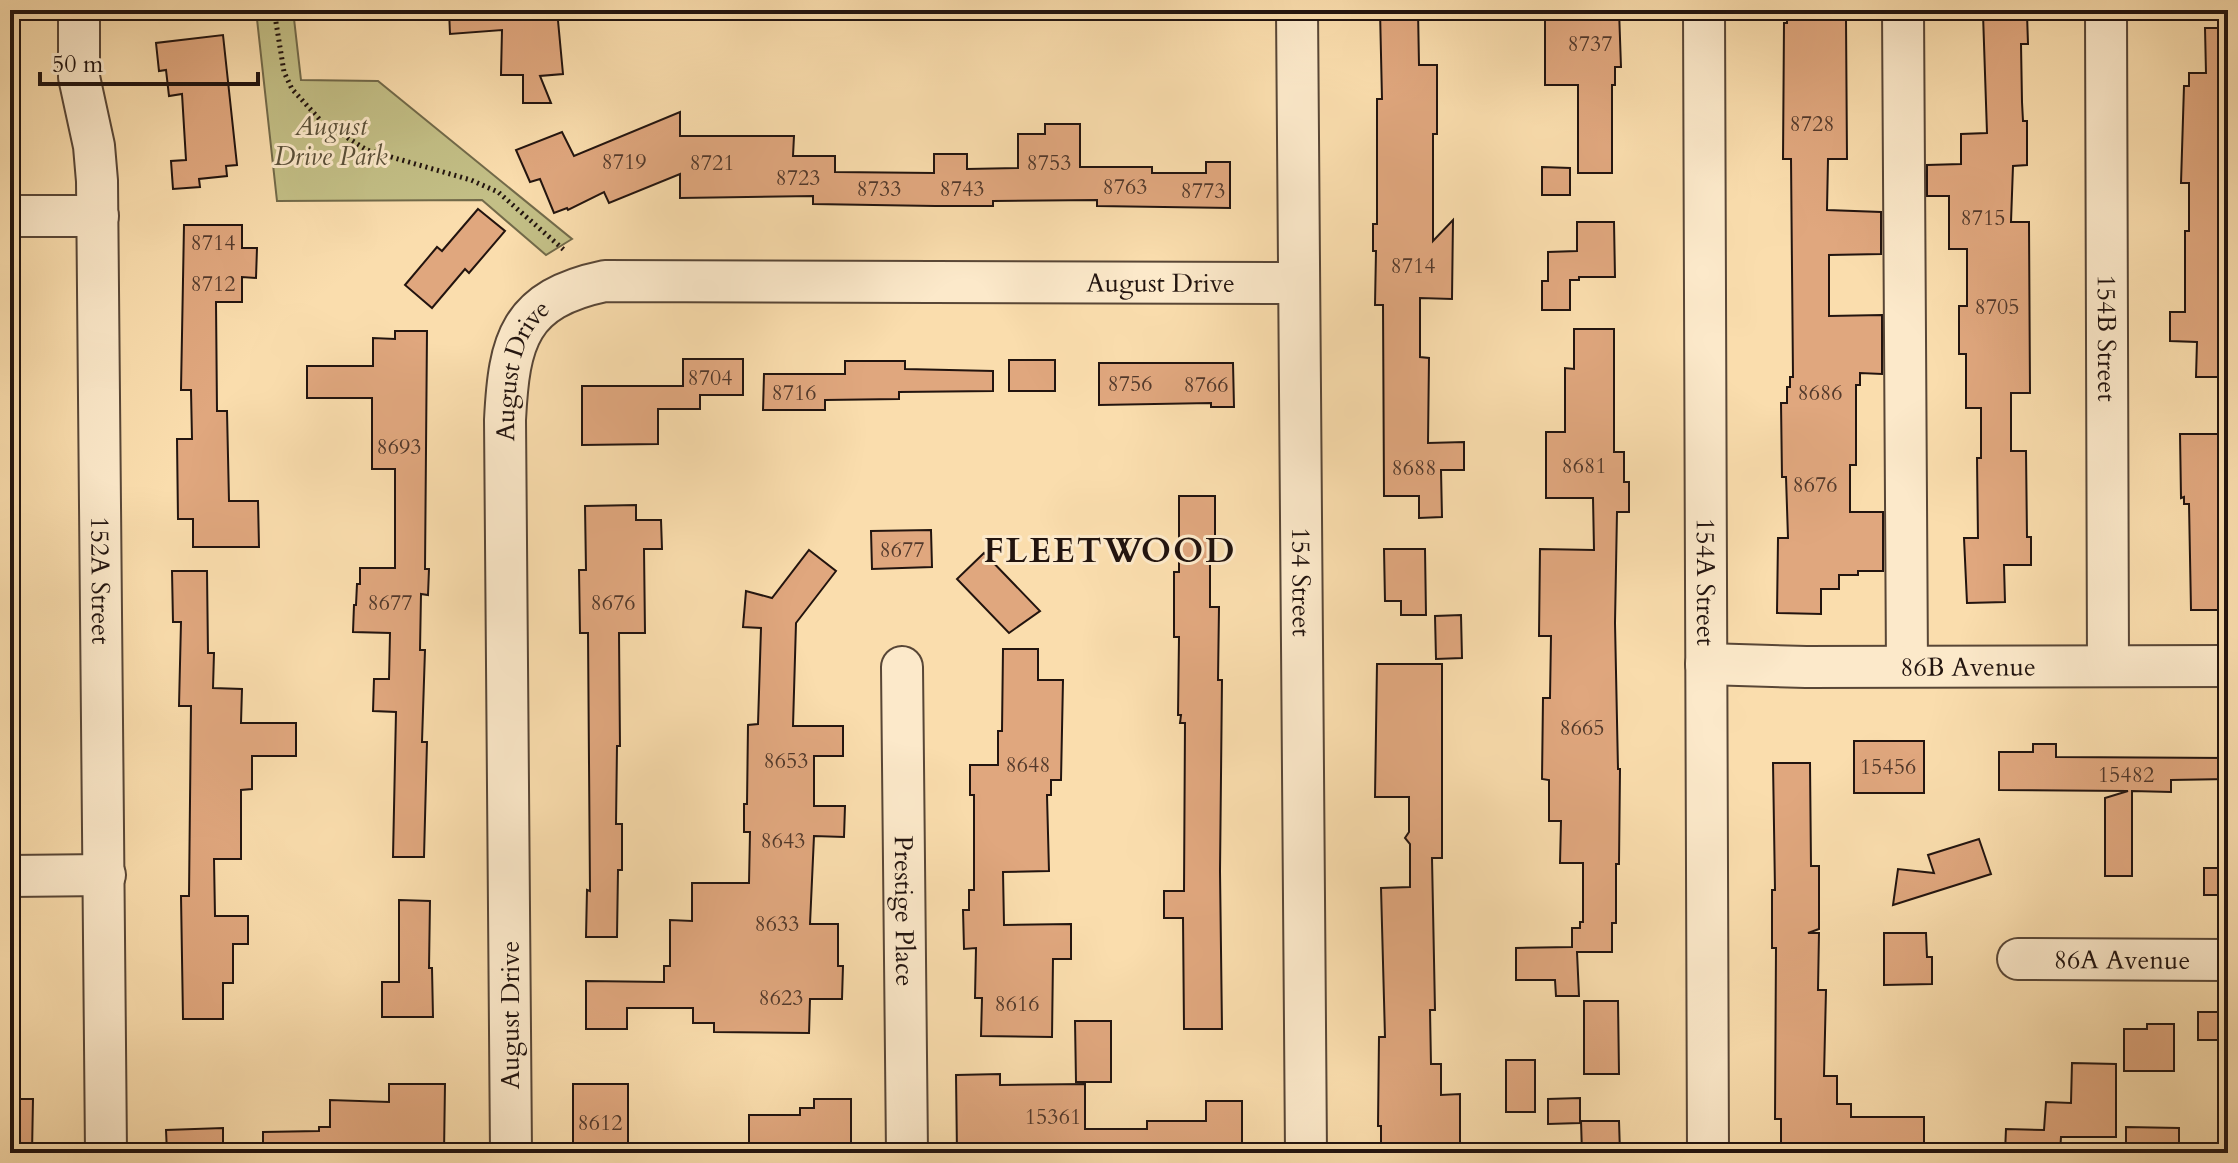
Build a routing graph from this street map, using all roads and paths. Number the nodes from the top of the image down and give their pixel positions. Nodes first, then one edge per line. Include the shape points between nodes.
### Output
1 (79, 10) edge
2 (274, 10) edge
3 (1297, 10) edge
4 (1704, 10) edge
5 (1903, 10) edge
6 (2106, 10) edge
7 (10, 216) edge
8 (98, 216) junction
9 (564, 250) dead end
10 (1299, 283) junction
11 (1706, 664) junction
12 (2108, 665) junction
13 (1907, 666) junction
14 (2228, 666) edge
15 (902, 667) dead end
16 (105, 875) junction
17 (10, 876) edge
18 (2018, 959) dead end
19 (2228, 960) edge
20 (106, 1153) edge
21 (511, 1153) edge
22 (907, 1153) edge
23 (1306, 1153) edge
24 (1708, 1153) edge

1 - 8 street, 152A Street via 79,77 94,146
2 - 9 path via 284,72 322,122 367,150 498,192
3 - 10 street, 154 Street
4 - 11 street, 154A Street
5 - 13 street
6 - 12 street, 154B Street
7 - 8 street
8 - 16 street, 152A Street
10 - 21 street, August Drive via 605,281 561,294 527,321 515,341 505,420
10 - 23 street, 154 Street
11 - 13 street, 86B Avenue
11 - 24 street, 154A Street
12 - 13 street, 86B Avenue
12 - 14 street, 86B Avenue
15 - 22 street, Prestige Place
16 - 17 street
16 - 20 street, 152A Street
18 - 19 street, 86A Avenue

